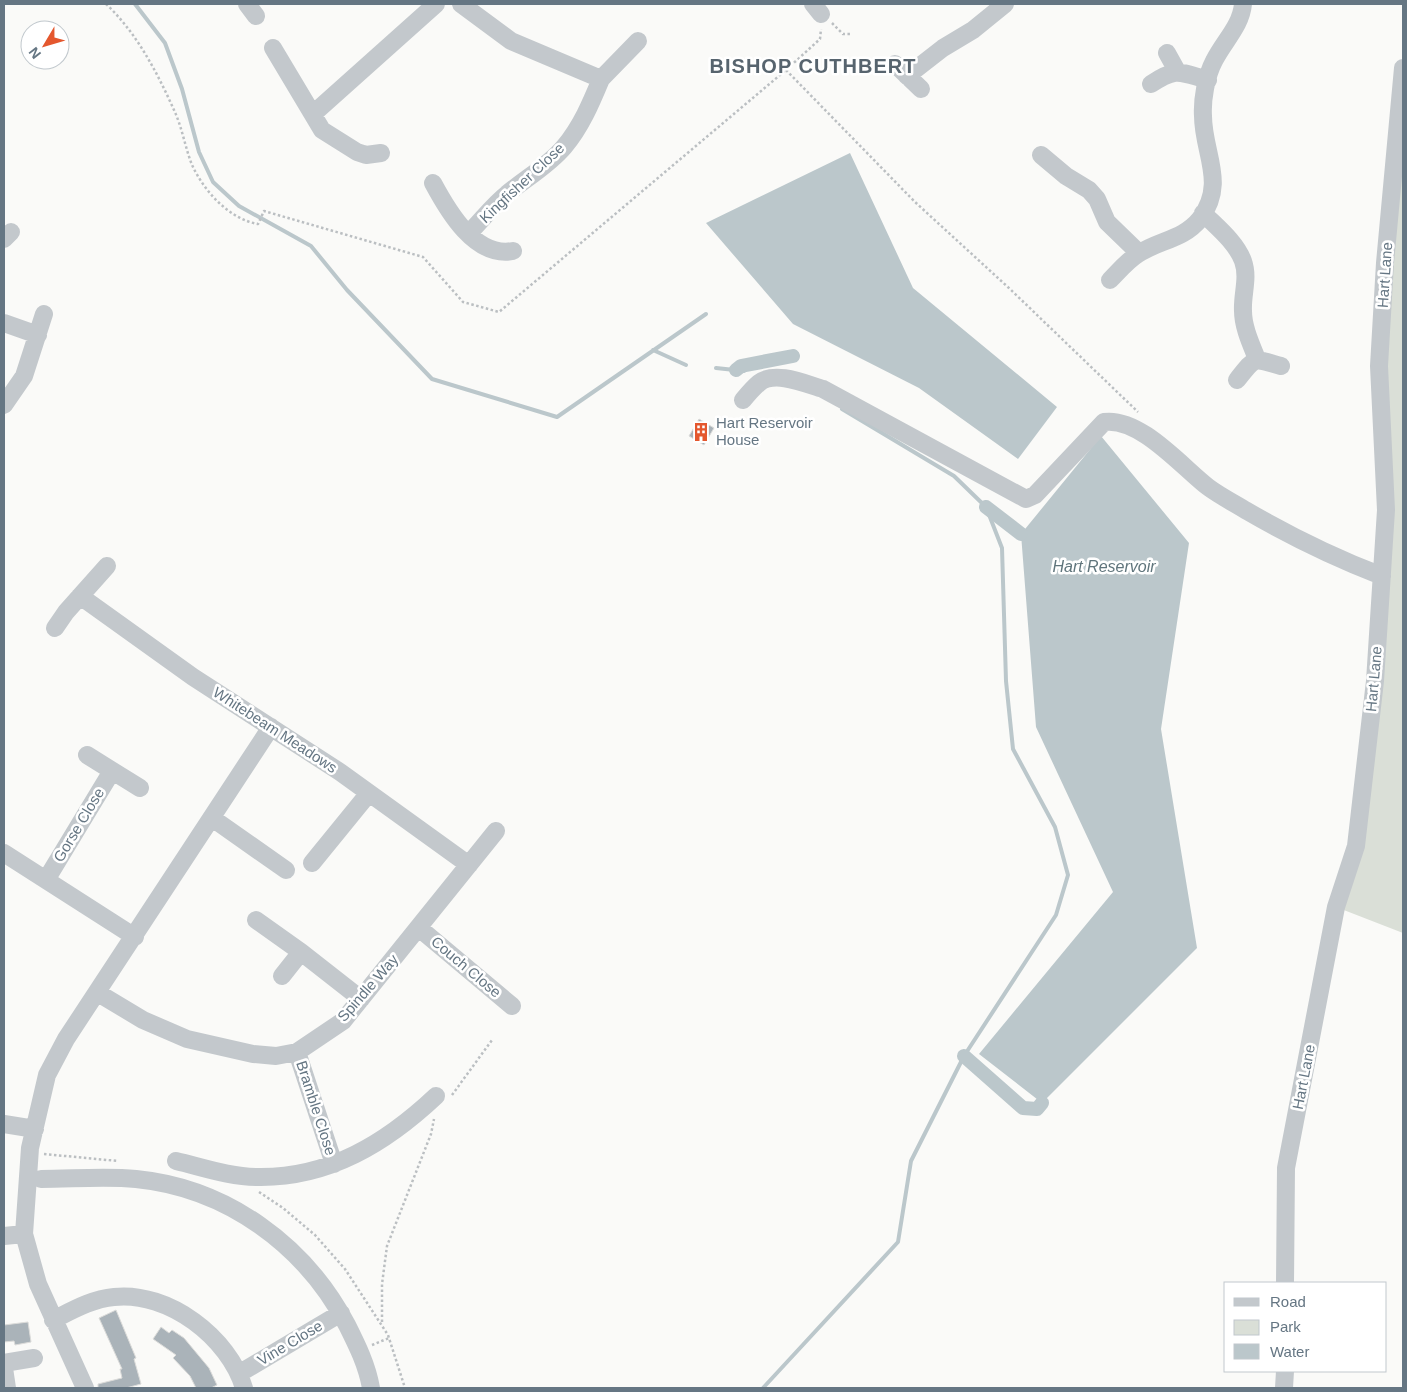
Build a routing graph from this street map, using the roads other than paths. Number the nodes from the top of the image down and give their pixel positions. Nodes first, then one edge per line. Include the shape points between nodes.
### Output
1 (436, 4) edge
2 (460, 4) edge
3 (1005, 4) edge
4 (1243, 4) edge
5 (638, 41) dead end
6 (273, 48) dead end
7 (1167, 53) dead end
8 (1403, 68) edge
9 (1177, 71) junction
10 (601, 79) junction
11 (1208, 80) junction
12 (1151, 84) dead end
13 (921, 89) dead end
14 (313, 114) junction
15 (381, 153) dead end
16 (1041, 155) dead end
17 (433, 183) dead end
18 (1204, 213) junction
19 (469, 233) junction
20 (513, 251) dead end
21 (1139, 253) junction
22 (1110, 280) dead end
23 (44, 314) dead end
24 (4, 323) edge
25 (38, 335) junction
26 (1257, 359) junction
27 (1281, 366) dead end
28 (1237, 380) dead end
29 (743, 400) dead end
30 (4, 405) edge
31 (107, 566) dead end
32 (1382, 576) junction
33 (80, 596) junction
34 (55, 628) dead end
35 (271, 727) junction
36 (87, 755) dead end
37 (112, 771) junction
38 (140, 788) dead end
39 (369, 793) junction
40 (212, 818) junction
41 (496, 831) dead end
42 (4, 853) edge
43 (312, 863) dead end
44 (469, 865) junction
45 (286, 870) dead end
46 (46, 880) junction
47 (256, 920) dead end
48 (419, 928) junction
49 (135, 937) junction
50 (301, 952) junction
51 (282, 976) dead end
52 (98, 993) junction
53 (360, 999) junction
54 (512, 1006) dead end
55 (297, 1052) junction
56 (443, 1097) road end
57 (4, 1124) edge
58 (34, 1129) junction
59 (176, 1161) dead end
60 (334, 1164) junction
61 (41, 1178) dead end
62 (24, 1234) junction
63 (4, 1236) edge
64 (1285, 1282) edge
65 (340, 1313) junction
66 (53, 1320) junction
67 (34, 1358) dead end
68 (4, 1363) edge
69 (4, 1368) edge
70 (1285, 1372) edge
71 (242, 1381) edge
72 (7, 1388) edge
73 (86, 1388) edge
74 (371, 1388) edge
75 (1284, 1388) edge

1 - 14 street
2 - 10 street via 511,41
3 - 13 street via 974,30 901,70
4 - 11 street via 1235,30 1213,63
5 - 10 street, Kingfisher Close
6 - 14 street
7 - 9 street
8 - 32 street, Hart Lane via 1379,366 1386,510
9 - 11 street
9 - 12 street
10 - 19 street, Kingfisher Close via 591,103 563,148 506,194
11 - 18 street via 1202,116 1214,171
14 - 15 street via 322,130 339,143 366,155
16 - 21 street via 1066,176 1090,190 1107,222
17 - 19 street, Kingfisher Close via 451,216
18 - 21 street via 1188,231
18 - 26 street via 1243,261 1246,276 1242,310
19 - 20 street, Kingfisher Close via 493,250
21 - 22 street
23 - 25 street
24 - 25 street
25 - 30 street via 24,376
26 - 27 street
26 - 28 street
29 - 32 street via 760,382 770,378 823,389 1026,499 1035,495 1104,422 1116,420 1148,436 1210,489 1259,518 1337,559
31 - 33 street
32 - 64 street, Hart Lane via 1356,846 1336,908 1286,1168
33 - 34 street
33 - 35 street, Whitebeam Meadows via 192,677
35 - 39 street, Whitebeam Meadows
35 - 40 street
36 - 37 street, Gorse Close
37 - 38 street, Gorse Close
37 - 46 street, Gorse Close
39 - 43 street
39 - 44 street, Whitebeam Meadows
40 - 45 street
40 - 49 street
41 - 44 street, Spindle Way
42 - 46 street, Gorse Close
44 - 48 street, Spindle Way
46 - 49 street, Gorse Close
47 - 50 street
48 - 53 street, Spindle Way
48 - 54 street, Couch Close
49 - 52 street
50 - 51 street
50 - 53 street
52 - 55 street, Spindle Way via 143,1020 187,1039 268,1055
52 - 58 street via 66,1039 47,1075
53 - 55 street, Spindle Way via 343,1021
55 - 60 street, Bramble Close
56 - 60 street, Bramble Close via 367,1150
57 - 58 street
58 - 62 street
59 - 60 street, Bramble Close via 256,1177 284,1176
61 - 65 street via 136,1179 185,1189 215,1200 244,1214 274,1235 324,1288
62 - 63 street
62 - 66 street via 38,1284
65 - 71 street, Vine Close
65 - 74 street via 360,1350
66 - 71 street via 92,1301 116,1296 145,1299 192,1319 227,1355
66 - 73 street
67 - 68 street
69 - 72 street
70 - 75 street

